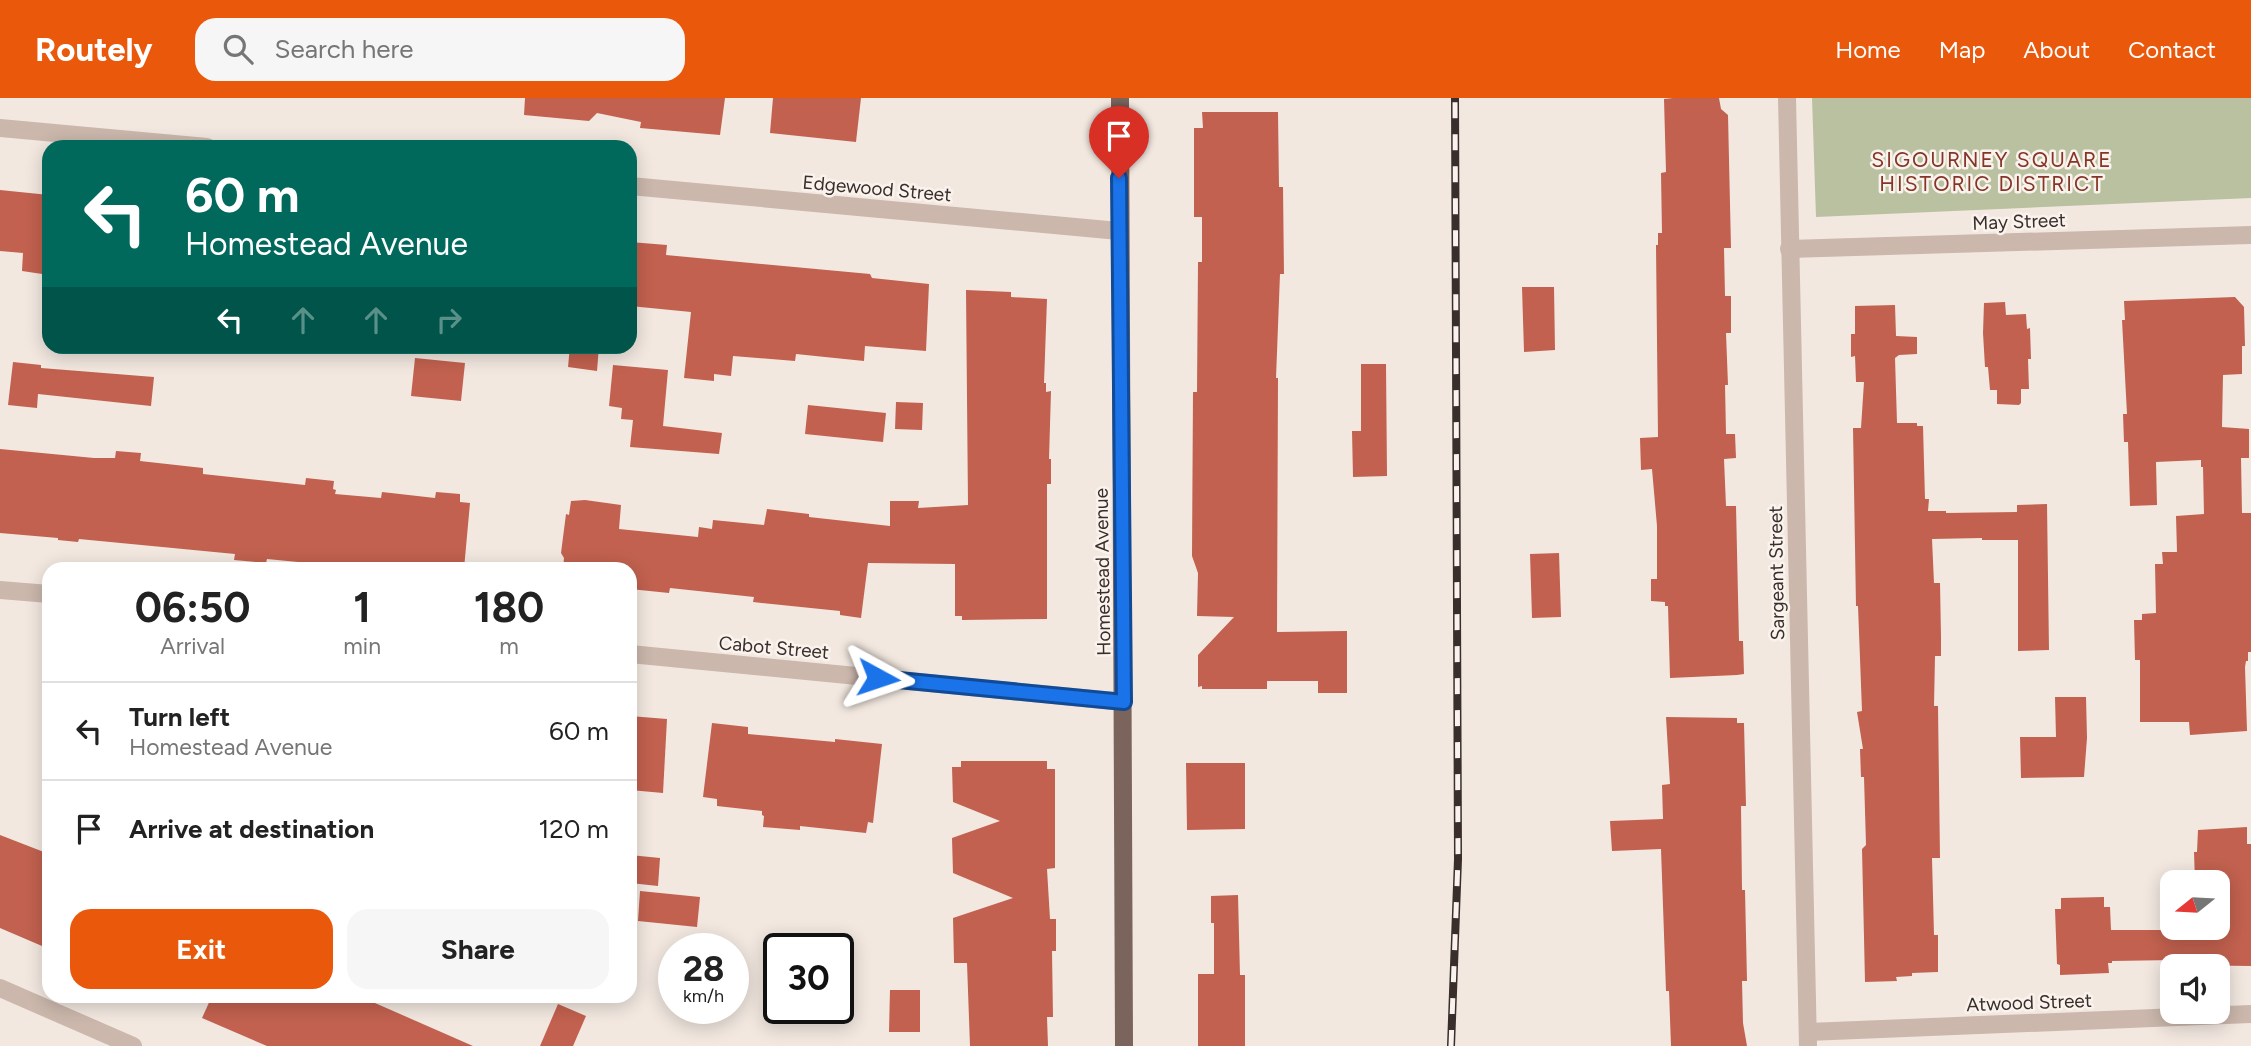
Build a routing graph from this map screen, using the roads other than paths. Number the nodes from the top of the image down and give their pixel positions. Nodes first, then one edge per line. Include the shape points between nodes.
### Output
1 (1120, 98) edge
2 (1787, 98) edge
3 (0, 128) edge
4 (131, 140) edge
5 (637, 187) edge
6 (1119, 231) junction
7 (2251, 234) edge
8 (1789, 249) junction
9 (0, 590) edge
10 (42, 593) edge
11 (637, 655) edge
12 (1124, 702) junction
13 (0, 988) edge
14 (2251, 1014) edge
15 (1808, 1039) edge
16 (133, 1046) edge
17 (1124, 1046) edge

1 - 6 main road, Homestead Avenue
2 - 8 street, Sargeant Street
3 - 4 street
5 - 6 street, Edgewood Street
6 - 12 main road, Homestead Avenue
7 - 8 street, May Street
8 - 15 street, Sargeant Street
9 - 10 street
11 - 12 street, Cabot Street
12 - 17 main road, Homestead Avenue
13 - 16 street
14 - 15 street, Atwood Street

